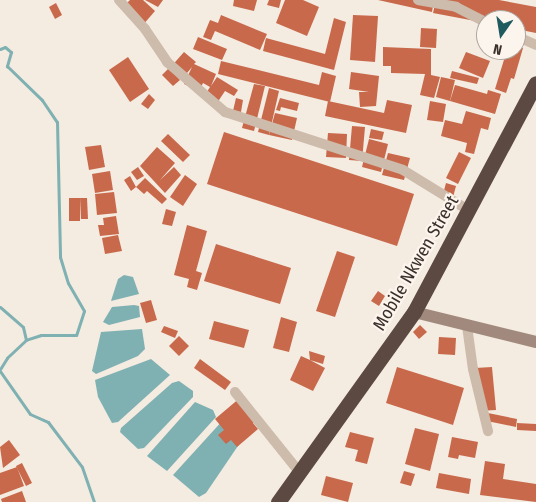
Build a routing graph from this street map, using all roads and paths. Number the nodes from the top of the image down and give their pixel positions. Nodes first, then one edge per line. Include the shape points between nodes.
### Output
1 (119, 0) edge
2 (418, 0) edge
3 (476, 17) edge
4 (536, 83) edge
5 (468, 210) junction
6 (414, 312) junction
7 (468, 326) junction
8 (536, 342) edge
9 (235, 392) dead end
10 (488, 431) dead end
11 (301, 474) junction
12 (278, 502) edge

1 - 5 street via 145,29 167,62 225,112 403,170
2 - 3 street via 456,7
4 - 5 highway, Mobile Nkwen Street
5 - 6 highway, Mobile Nkwen Street
6 - 7 street
6 - 11 highway, Mobile Nkwen Street
7 - 8 street
7 - 10 street via 473,369
9 - 11 street
11 - 12 highway, Mobile Nkwen Street

